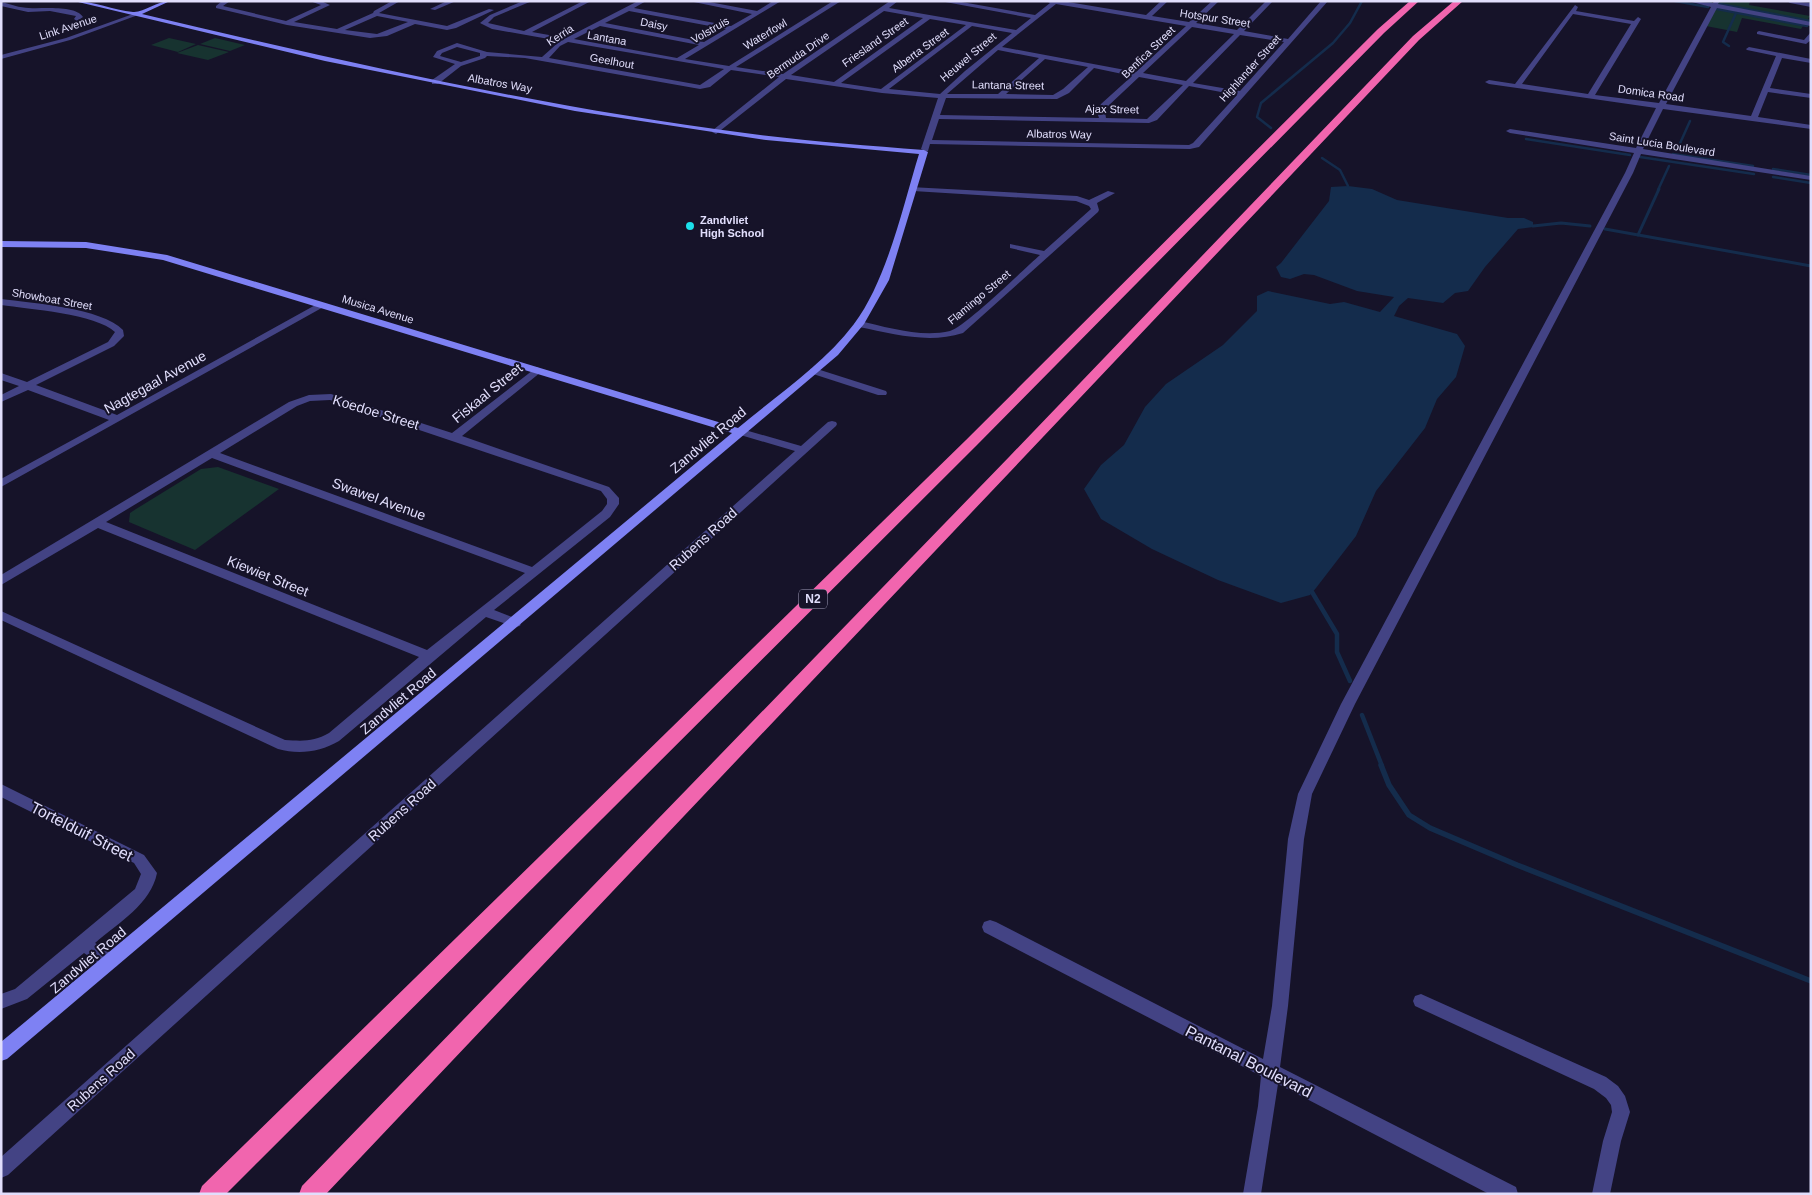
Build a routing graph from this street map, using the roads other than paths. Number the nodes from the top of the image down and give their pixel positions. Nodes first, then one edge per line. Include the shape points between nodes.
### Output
1 (41, 1) edge
2 (77, 1) edge
3 (167, 1) edge
4 (227, 1) edge
5 (313, 1) edge
6 (397, 1) edge
7 (453, 1) edge
8 (511, 1) edge
9 (529, 1) edge
10 (588, 1) edge
11 (643, 1) edge
12 (692, 1) edge
13 (778, 1) edge
14 (838, 1) edge
15 (896, 1) edge
16 (943, 1) edge
17 (1113, 1) edge
18 (1164, 1) edge
19 (1216, 1) edge
20 (1270, 1) edge
21 (1325, 1) edge
22 (1452, 1) edge
23 (1459, 1) edge
24 (1691, 1) edge
25 (1790, 1) edge
26 (1053, 2) edge
27 (1716, 3) edge
28 (1, 4) edge
29 (1410, 4) edge
30 (1811, 5) edge
31 (20, 8) junction
32 (433, 9) dead end
33 (628, 9) junction
34 (884, 9) junction
35 (1103, 10) junction
36 (758, 13) junction
37 (1, 14) edge
38 (376, 14) junction
39 (135, 15) junction
40 (928, 17) junction
41 (1037, 17) junction
42 (1148, 17) junction
43 (77, 19) dead end
44 (414, 22) junction
45 (287, 23) junction
46 (599, 24) junction
47 (1811, 24) edge
48 (970, 25) junction
49 (1191, 25) junction
50 (733, 28) junction
51 (1426, 30) junction
52 (338, 31) junction
53 (1017, 32) junction
54 (1238, 32) junction
55 (525, 33) junction
56 (1759, 33) dead end
57 (1811, 34) edge
58 (566, 40) junction
59 (1289, 41) junction
60 (1808, 42) edge
61 (705, 44) junction
62 (996, 48) junction
63 (1748, 49) dead end
64 (485, 54) junction
65 (1780, 55) junction
66 (1, 57) edge
67 (1044, 57) junction
68 (544, 60) junction
69 (678, 60) junction
70 (1811, 61) edge
71 (459, 65) junction
72 (1093, 66) junction
73 (729, 68) junction
74 (1139, 75) junction
75 (784, 76) junction
76 (434, 82) junction
77 (1489, 82) dead end
78 (835, 84) junction
79 (1187, 84) junction
80 (1517, 86) junction
81 (1766, 90) junction
82 (882, 91) junction
83 (1242, 94) junction
84 (942, 96) junction
85 (1000, 96) junction
86 (1590, 96) junction
87 (1811, 96) edge
88 (1661, 106) junction
89 (935, 117) junction
90 (1754, 119) junction
91 (1103, 120) junction
92 (1811, 127) edge
93 (1510, 131) dead end
94 (716, 132) junction
95 (926, 147) junction
96 (1190, 147) joint
97 (1639, 151) junction
98 (1811, 178) edge
99 (913, 189) junction
100 (1111, 193) dead end
101 (1090, 203) junction
102 (1, 244) edge
103 (1013, 246) dead end
104 (1047, 254) junction
105 (1, 302) edge
106 (322, 305) junction
107 (859, 324) junction
108 (537, 370) junction
109 (814, 371) junction
110 (1, 376) edge
111 (28, 386) junction
112 (882, 393) dead end
113 (1, 399) edge
114 (117, 419) junction
115 (832, 424) dead end
116 (741, 432) junction
117 (454, 437) junction
118 (803, 450) junction
119 (213, 454) junction
120 (1, 484) edge
121 (97, 523) junction
122 (534, 572) junction
123 (1, 581) edge
124 (486, 612) junction
125 (1, 615) edge
126 (515, 623) junction
127 (429, 656) junction
128 (1, 790) edge
129 (990, 927) dead end
130 (83, 944) junction
131 (111, 961) junction
132 (4, 1001) edge
133 (1422, 1001) dead end
134 (1, 1053) edge
135 (1270, 1072) junction
136 (1, 1169) edge
137 (210, 1194) edge
138 (310, 1194) edge
139 (1252, 1194) edge
140 (1509, 1194) edge
141 (1601, 1194) edge

1 - 31 street
2 - 39 street, Albatros Way
3 - 39 street, Link Avenue
4 - 45 street via 218,7
5 - 45 street via 327,5
6 - 38 street via 377,10
7 - 32 street
8 - 44 street via 452,27
9 - 55 street, Lantana via 492,16 484,23
10 - 55 street
11 - 33 street, Kerria
12 - 36 street
13 - 36 street, Volstruis
14 - 73 street, Waterfowl
15 - 34 street, Bermuda Drive
16 - 41 street
17 - 35 street
18 - 42 street
19 - 49 street, Benfica Street
20 - 54 street, Ajax Street
21 - 59 street, Highlander Street
22 - 51 highway
23 - 51 highway
24 - 27 street
25 - 30 street
26 - 35 street, Hotspur Street
26 - 41 street, Heuwel Street
27 - 47 street
27 - 88 street
28 - 31 street
29 - 137 highway, N2 via 971,443
31 - 37 street
31 - 43 street via 78,14
33 - 46 street, Kerria
33 - 50 street
34 - 40 street
34 - 75 street, Bermuda Drive
35 - 42 street, Hotspur Street
36 - 50 street, Volstruis
38 - 44 street
38 - 52 street
39 - 66 street, Link Avenue via 68,39
39 - 76 street, Albatros Way
40 - 48 street
40 - 78 street, Friesland Street
41 - 53 street, Heuwel Street
42 - 49 street, Hotspur Street
44 - 52 street via 377,37
45 - 52 street
46 - 58 street, Kerria
46 - 61 street, Daisy
48 - 53 street
48 - 82 street, Alberta Street
49 - 54 street, Hotspur Street
49 - 74 street, Benfica Street
50 - 61 street, Volstruis
51 - 138 highway
53 - 62 street, Heuwel Street
54 - 59 street, Hotspur Street
54 - 79 street, Ajax Street
55 - 58 street, Lantana
56 - 60 street
57 - 60 street
58 - 68 street, Kerria
58 - 69 street, Lantana
59 - 83 street, Highlander Street
61 - 69 street, Volstruis
62 - 67 street
62 - 84 street, Heuwel Street
63 - 65 street
64 - 68 street, Geelhout
64 - 71 street
64 - 71 street via 459,45 435,55
65 - 70 street
65 - 81 street
67 - 72 street
67 - 85 street
68 - 73 street, Geelhout via 696,87 707,85
69 - 73 street, Lantana
71 - 76 street
72 - 74 street
72 - 85 street, Lantana Street via 1059,96
73 - 75 street, Lantana
74 - 79 street
74 - 91 street, Benfica Street via 1104,106 1101,112
75 - 78 street, Lantana
75 - 94 street, Bermuda Drive
76 - 94 street, Albatros Way
77 - 80 street, Domica Road
78 - 82 street, Lantana Street
79 - 83 street
79 - 91 street, Ajax Street via 1149,121
80 - 86 street, Domica Road
80 - 86 street via 1574,10 1637,21
81 - 87 street
81 - 90 street
82 - 84 street, Lantana Street
83 - 96 street, Highlander Street via 1196,145
84 - 85 street, Lantana Street
84 - 89 street, Heuwel Street
86 - 88 street, Domica Road
88 - 90 street, Domica Road
88 - 97 street
89 - 91 street, Ajax Street
89 - 95 street, Heuwel Street
90 - 92 street, Domica Road
93 - 97 street, Saint Lucia Boulevard
94 - 95 street, Albatros Way via 814,143
95 - 96 street, Albatros Way
95 - 99 street, Zandvliet Road
97 - 98 street, Saint Lucia Boulevard
97 - 135 street via 1348,704 1305,794 1296,839 1280,1006
99 - 101 street via 1014,190
99 - 107 street, Zandvliet Road via 884,280
100 - 101 street
101 - 104 street, Flamingo Street via 1094,207 1093,213
102 - 106 street, Musica Avenue via 86,245 148,254
103 - 104 street
104 - 107 street, Flamingo Street via 960,331 950,336
105 - 111 street, Showboat Street via 78,314 119,328 119,336 111,344
106 - 108 street, Musica Avenue
106 - 114 street, Nagtegaal Avenue
107 - 109 street, Zandvliet Road
108 - 116 street, Musica Avenue
108 - 117 street, Fiskaal Street
109 - 112 street
109 - 116 street, Zandvliet Road
110 - 111 street
111 - 113 street
111 - 114 street
114 - 120 street, Nagtegaal Avenue
115 - 118 street, Rubens Road
116 - 118 street
116 - 126 street, Zandvliet Road
117 - 119 street, Koedoe Street via 331,397 317,397 293,404
117 - 122 street, Koedoe Street via 604,489 613,498 606,514
118 - 136 street, Rubens Road
119 - 121 street, Koedoe Street
119 - 122 street, Swawel Avenue
121 - 123 street, Koedoe Street
121 - 127 street, Kiewiet Street
122 - 124 street, Koedoe Street
124 - 126 street
124 - 127 street, Koedoe Street
125 - 127 street, Koedoe Street via 283,745 298,748 314,746 334,737
126 - 131 street, Zandvliet Road
128 - 130 street, Tortelduif Street via 139,860 149,874 141,894
129 - 135 street, Pantanal Boulevard
130 - 131 street
130 - 132 street, Tortelduif Street via 21,994
131 - 134 street, Zandvliet Road
133 - 141 street via 1600,1083 1612,1092 1621,1112
135 - 139 street
135 - 140 street, Pantanal Boulevard

